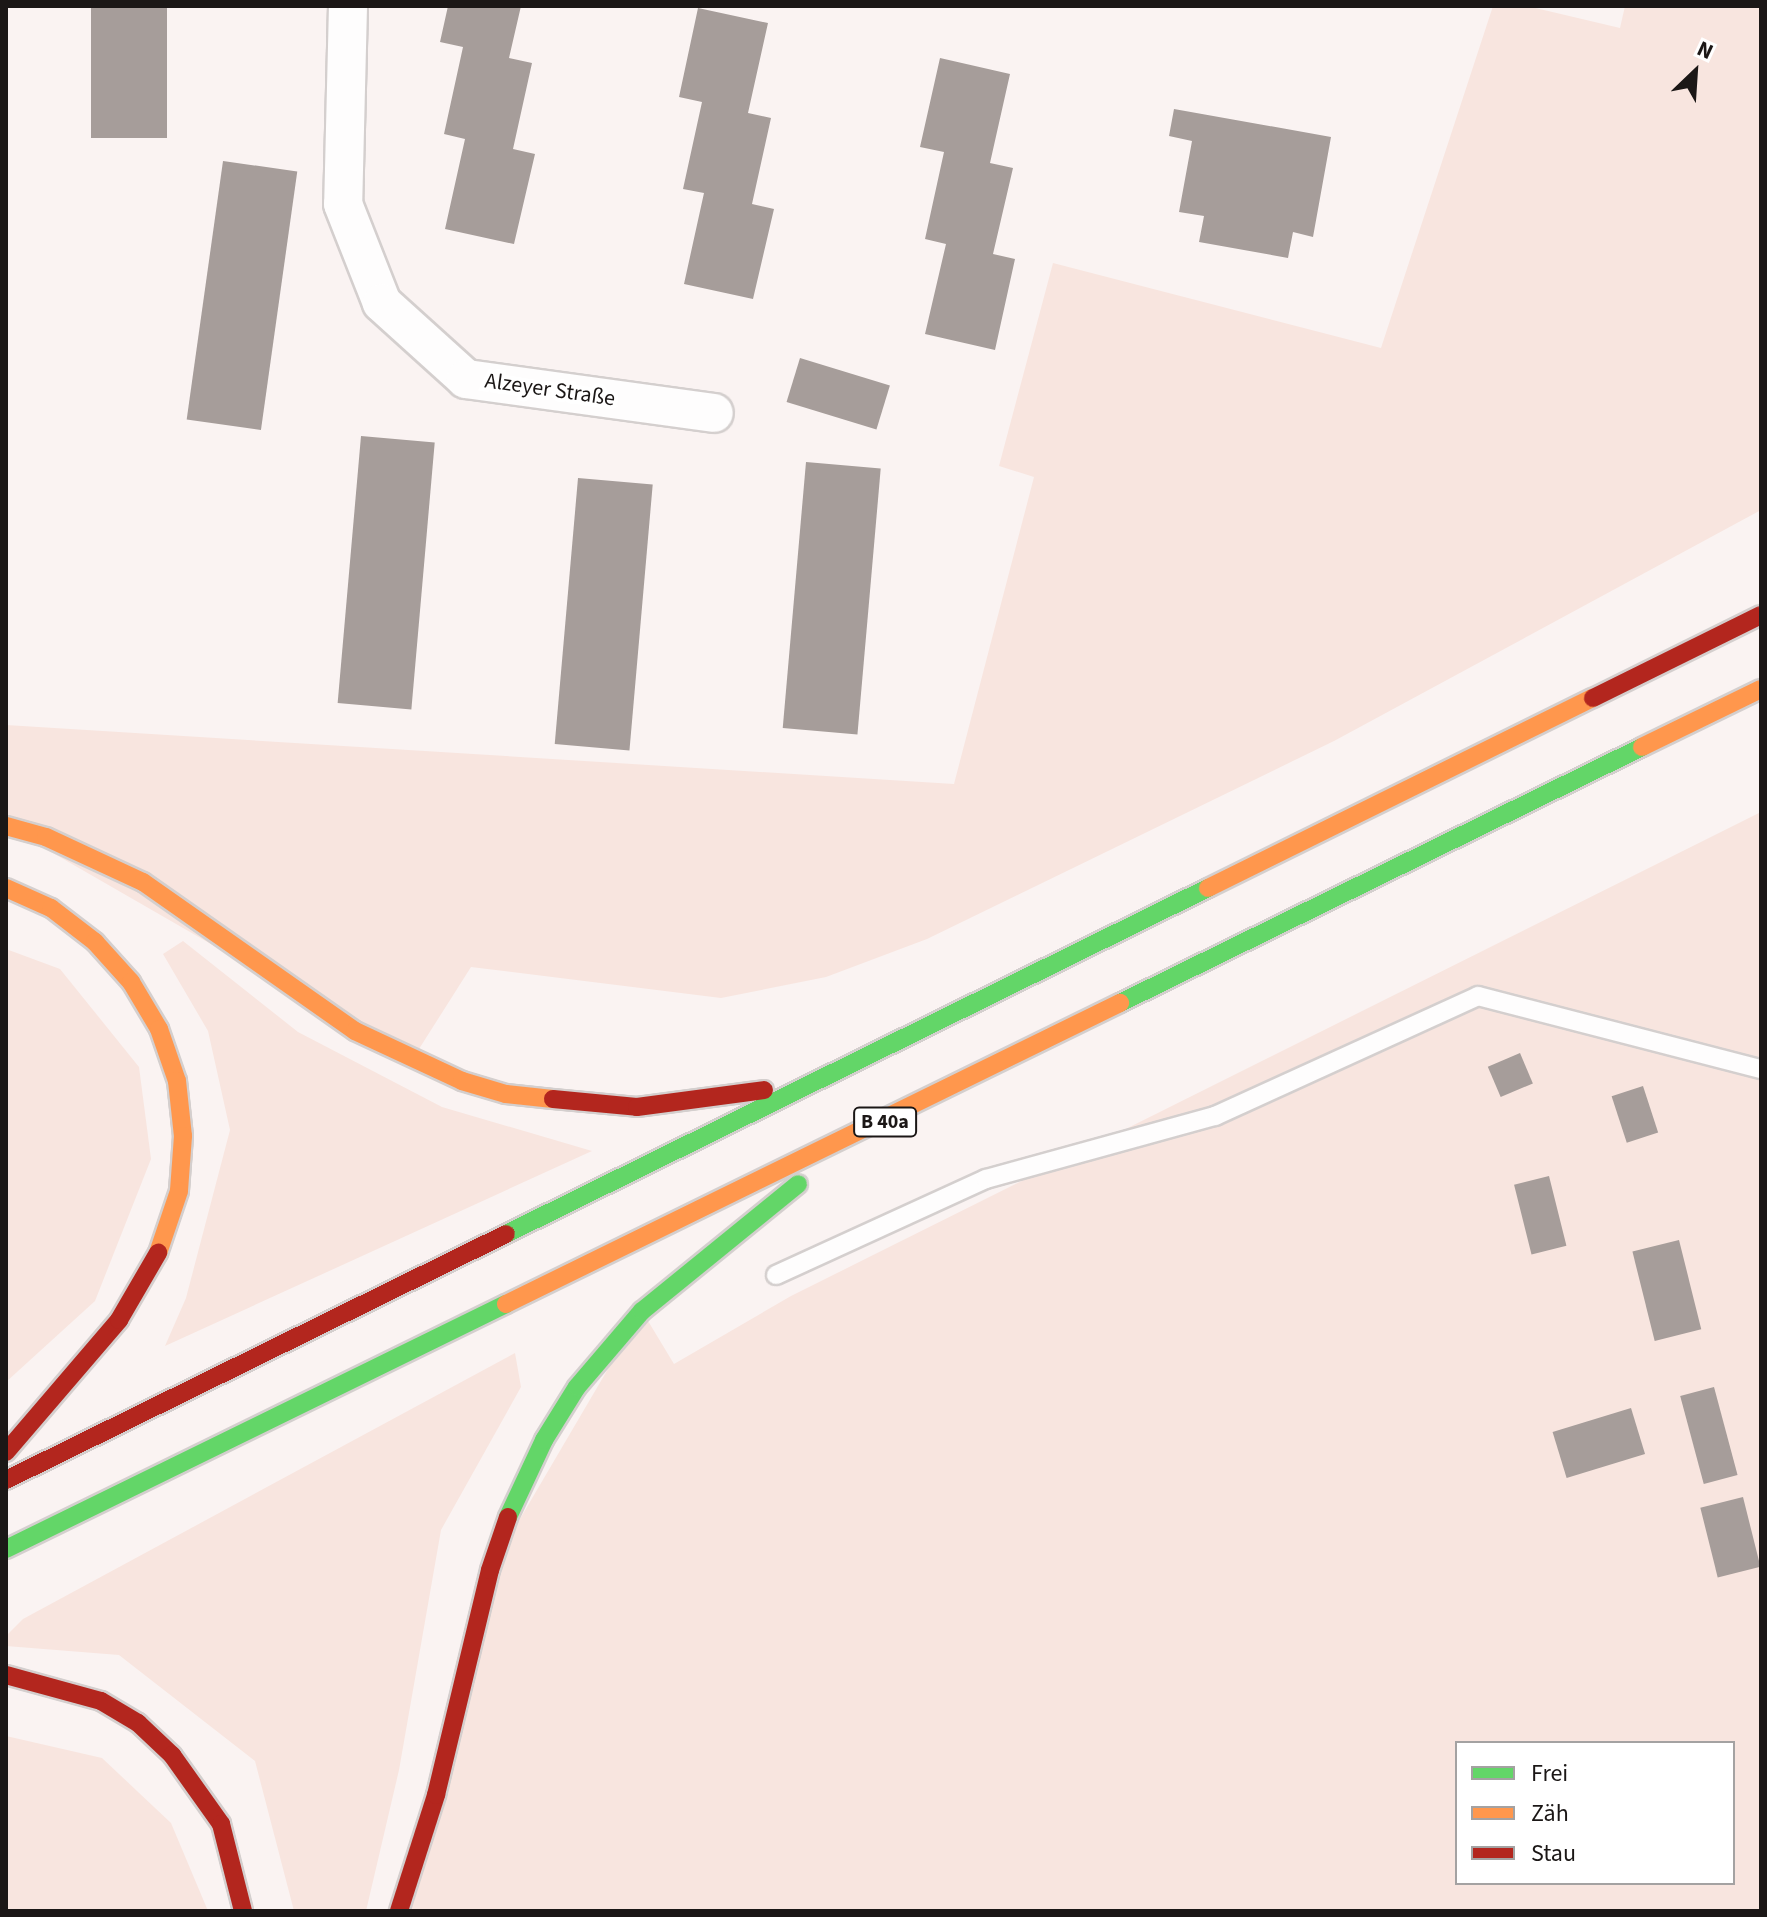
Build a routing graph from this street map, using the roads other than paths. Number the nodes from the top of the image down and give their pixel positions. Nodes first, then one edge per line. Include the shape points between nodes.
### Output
1 (348, 6) edge
2 (714, 413) dead end
3 (1761, 615) edge
4 (1761, 689) edge
5 (6, 826) edge
6 (6, 888) edge
7 (1761, 1069) edge
8 (821, 1078) junction
9 (864, 1132) junction
10 (776, 1275) dead end
11 (6, 1452) edge
12 (6, 1480) edge
13 (6, 1549) edge
14 (6, 1675) edge
15 (243, 1911) edge
16 (399, 1911) edge

1 - 2 street, Alzeyer Straße via 343,204 382,303 466,379
3 - 8 highway
4 - 9 highway, B 40a
5 - 8 highway via 70,847 143,882 355,1031 462,1081 506,1094 578,1104 695,1103
6 - 11 highway via 51,908 95,942 131,982 159,1029 177,1081 183,1136 179,1191 145,1280 119,1320
7 - 10 lane via 1478,996 1215,1116 986,1179
8 - 12 highway
9 - 13 highway, B 40a
9 - 16 highway via 642,1311 564,1407 512,1506 490,1570 436,1795
14 - 15 highway via 77,1692 138,1723 172,1755 221,1824

